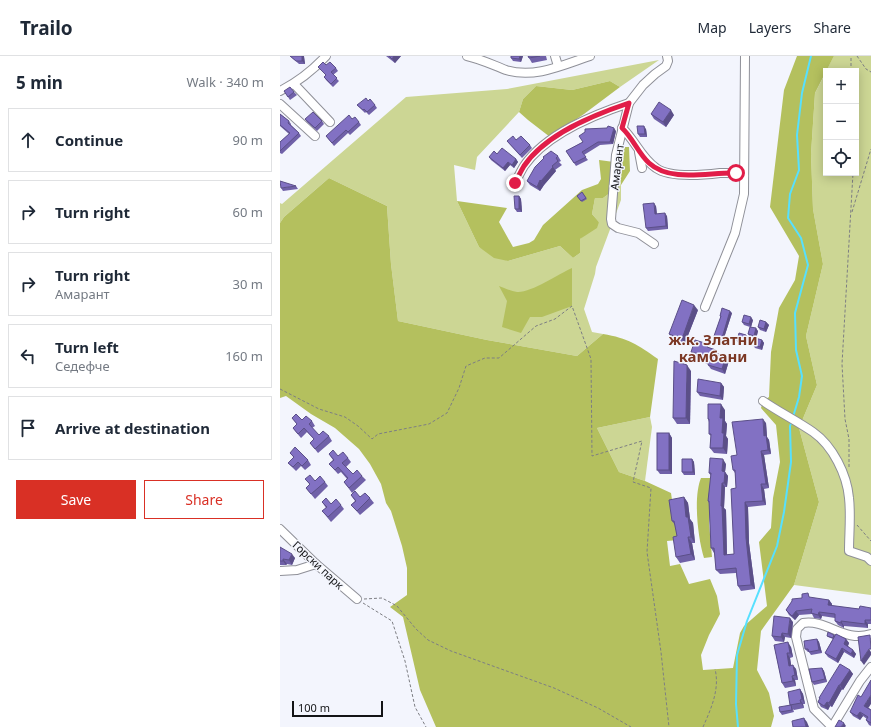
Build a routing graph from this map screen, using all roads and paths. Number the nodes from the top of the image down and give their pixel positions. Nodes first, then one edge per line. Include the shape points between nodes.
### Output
1 (326, 56) edge
2 (467, 56) edge
3 (555, 56) edge
4 (590, 56) edge
5 (667, 56) edge
6 (745, 56) edge
7 (851, 56) edge
8 (857, 56) edge
9 (558, 66) junction
10 (851, 68) edge
11 (871, 72) edge
12 (294, 84) junction
13 (280, 91) edge
14 (629, 103) junction
15 (280, 104) edge
16 (330, 122) dead end
17 (622, 128) junction
18 (315, 136) dead end
19 (871, 149) edge
20 (639, 151) junction
21 (642, 168) dead end
22 (744, 176) junction
23 (853, 176) edge
24 (515, 183) dead end
25 (851, 215) junction
26 (654, 244) dead end
27 (705, 307) dead end
28 (280, 389) edge
29 (763, 401) dead end
30 (849, 468) dead end
31 (855, 522) dead end
32 (280, 529) edge
33 (871, 541) edge
34 (871, 561) edge
35 (316, 564) junction
36 (280, 571) edge
37 (358, 600) junction
38 (871, 634) edge
39 (871, 666) edge
40 (715, 669) dead end
41 (426, 727) edge
42 (631, 727) edge
43 (669, 727) edge
44 (703, 727) edge
45 (832, 727) edge

1 - 12 street
2 - 9 street via 506,70 526,73
3 - 9 street
4 - 9 street
5 - 14 street, Амарант via 666,66 643,85
6 - 22 street
7 - 10 path
8 - 11 path
12 - 13 street
12 - 16 street
14 - 17 street, Амарант
14 - 24 street via 583,120 552,140 524,166
15 - 18 street
17 - 20 street
17 - 26 street, Амарант via 616,155 612,224 638,234
19 - 25 path
20 - 21 street
20 - 22 street via 657,170 669,174 736,173
22 - 27 street via 744,194 737,228
23 - 25 path
25 - 30 path via 842,364
28 - 43 path via 320,409 345,417 372,439 378,434 429,424 447,413 466,366 485,358 500,358 536,326 555,319 572,306 591,359 592,456 642,441 633,482 651,488 647,552
29 - 34 street via 813,432 833,453 849,497 849,551
31 - 33 path
32 - 35 street, Горски парк
35 - 36 street via 297,570
35 - 37 street, Горски парк
37 - 41 path via 392,621 405,661 415,707
37 - 42 path via 382,598 397,606 428,640 451,651 554,688 598,708
38 - 45 street via 851,636 811,622 803,623 797,629 796,637 814,709
39 - 45 street
40 - 44 path via 717,676 714,702

